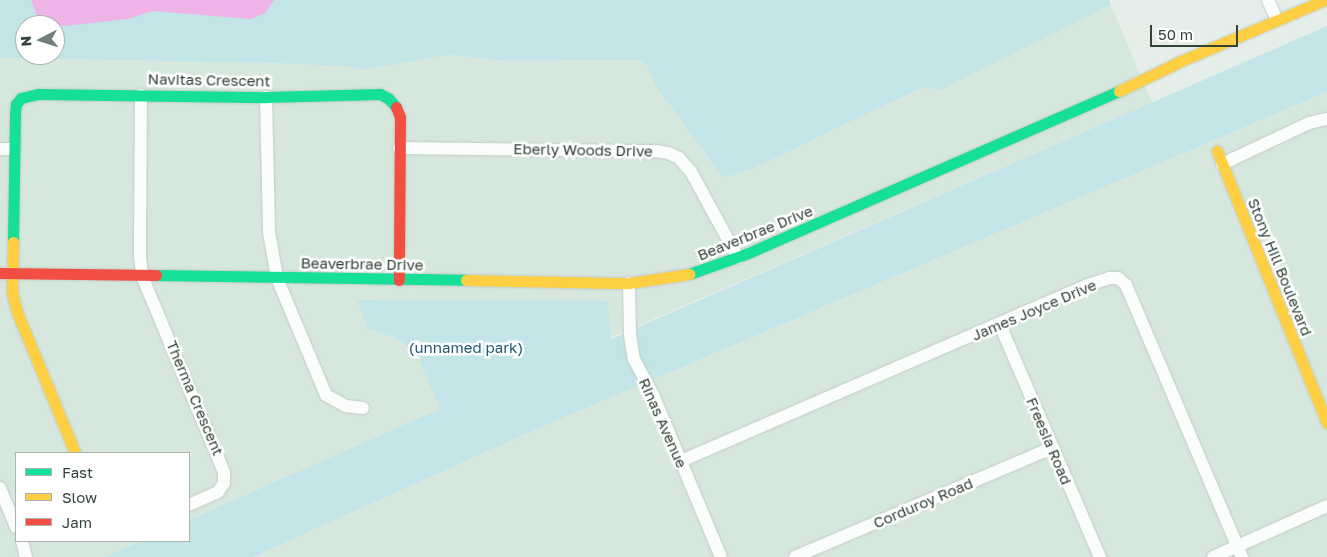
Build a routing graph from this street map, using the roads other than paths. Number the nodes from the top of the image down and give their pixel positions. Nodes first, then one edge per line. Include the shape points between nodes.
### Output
1 (1268, 0) edge
2 (1325, 0) edge
3 (1277, 20) junction
4 (141, 94) junction
5 (266, 97) junction
6 (1327, 119) edge
7 (399, 148) junction
8 (0, 149) edge
9 (14, 149) junction
10 (1217, 150) dead end
11 (1222, 164) junction
12 (738, 258) junction
13 (0, 273) edge
14 (13, 274) junction
15 (142, 276) junction
16 (277, 278) junction
17 (399, 280) junction
18 (629, 283) junction
19 (1000, 324) junction
20 (363, 408) dead end
21 (1327, 423) edge
22 (1052, 448) junction
23 (75, 452) edge
24 (681, 461) junction
25 (0, 488) edge
26 (190, 506) edge
27 (1327, 506) edge
28 (15, 525) edge
29 (22, 542) edge
30 (1240, 552) edge
31 (26, 557) edge
32 (721, 557) edge
33 (795, 557) edge
34 (1100, 557) edge
35 (1213, 557) edge

1 - 3 street
2 - 3 street, Beaverbrae Drive
3 - 12 street, Beaverbrae Drive
4 - 5 street, Navitas Crescent
4 - 9 street, Navitas Crescent via 25,96 16,104
4 - 15 street, Therma Crescent
5 - 7 street, Navitas Crescent via 380,94 398,109
5 - 16 street via 269,232
6 - 11 street via 1309,123
7 - 12 street, Eberly Woods Drive via 668,153 679,158 691,172
7 - 17 street, Navitas Crescent
8 - 9 street
9 - 14 street, Navitas Crescent
10 - 11 street, Stony Hill Boulevard
11 - 21 street, Stony Hill Boulevard
12 - 18 street, Beaverbrae Drive via 697,273
13 - 14 street, Beaverbrae Drive
14 - 15 street, Beaverbrae Drive
14 - 23 street via 12,292 17,312
15 - 16 street, Beaverbrae Drive
15 - 26 street, Therma Crescent via 224,472 224,483 218,492
16 - 17 street, Beaverbrae Drive
16 - 20 street via 326,395 346,406
17 - 18 street, Beaverbrae Drive
18 - 24 street, Rinas Avenue via 634,359
19 - 22 street, Freesia Road
19 - 24 street, James Joyce Drive
19 - 30 street, James Joyce Drive via 1109,278 1118,278 1126,285
22 - 33 street, Corduroy Road
22 - 34 street, Freesia Road
24 - 32 street, Rinas Avenue
25 - 28 street
27 - 30 street
29 - 31 street
30 - 35 street

